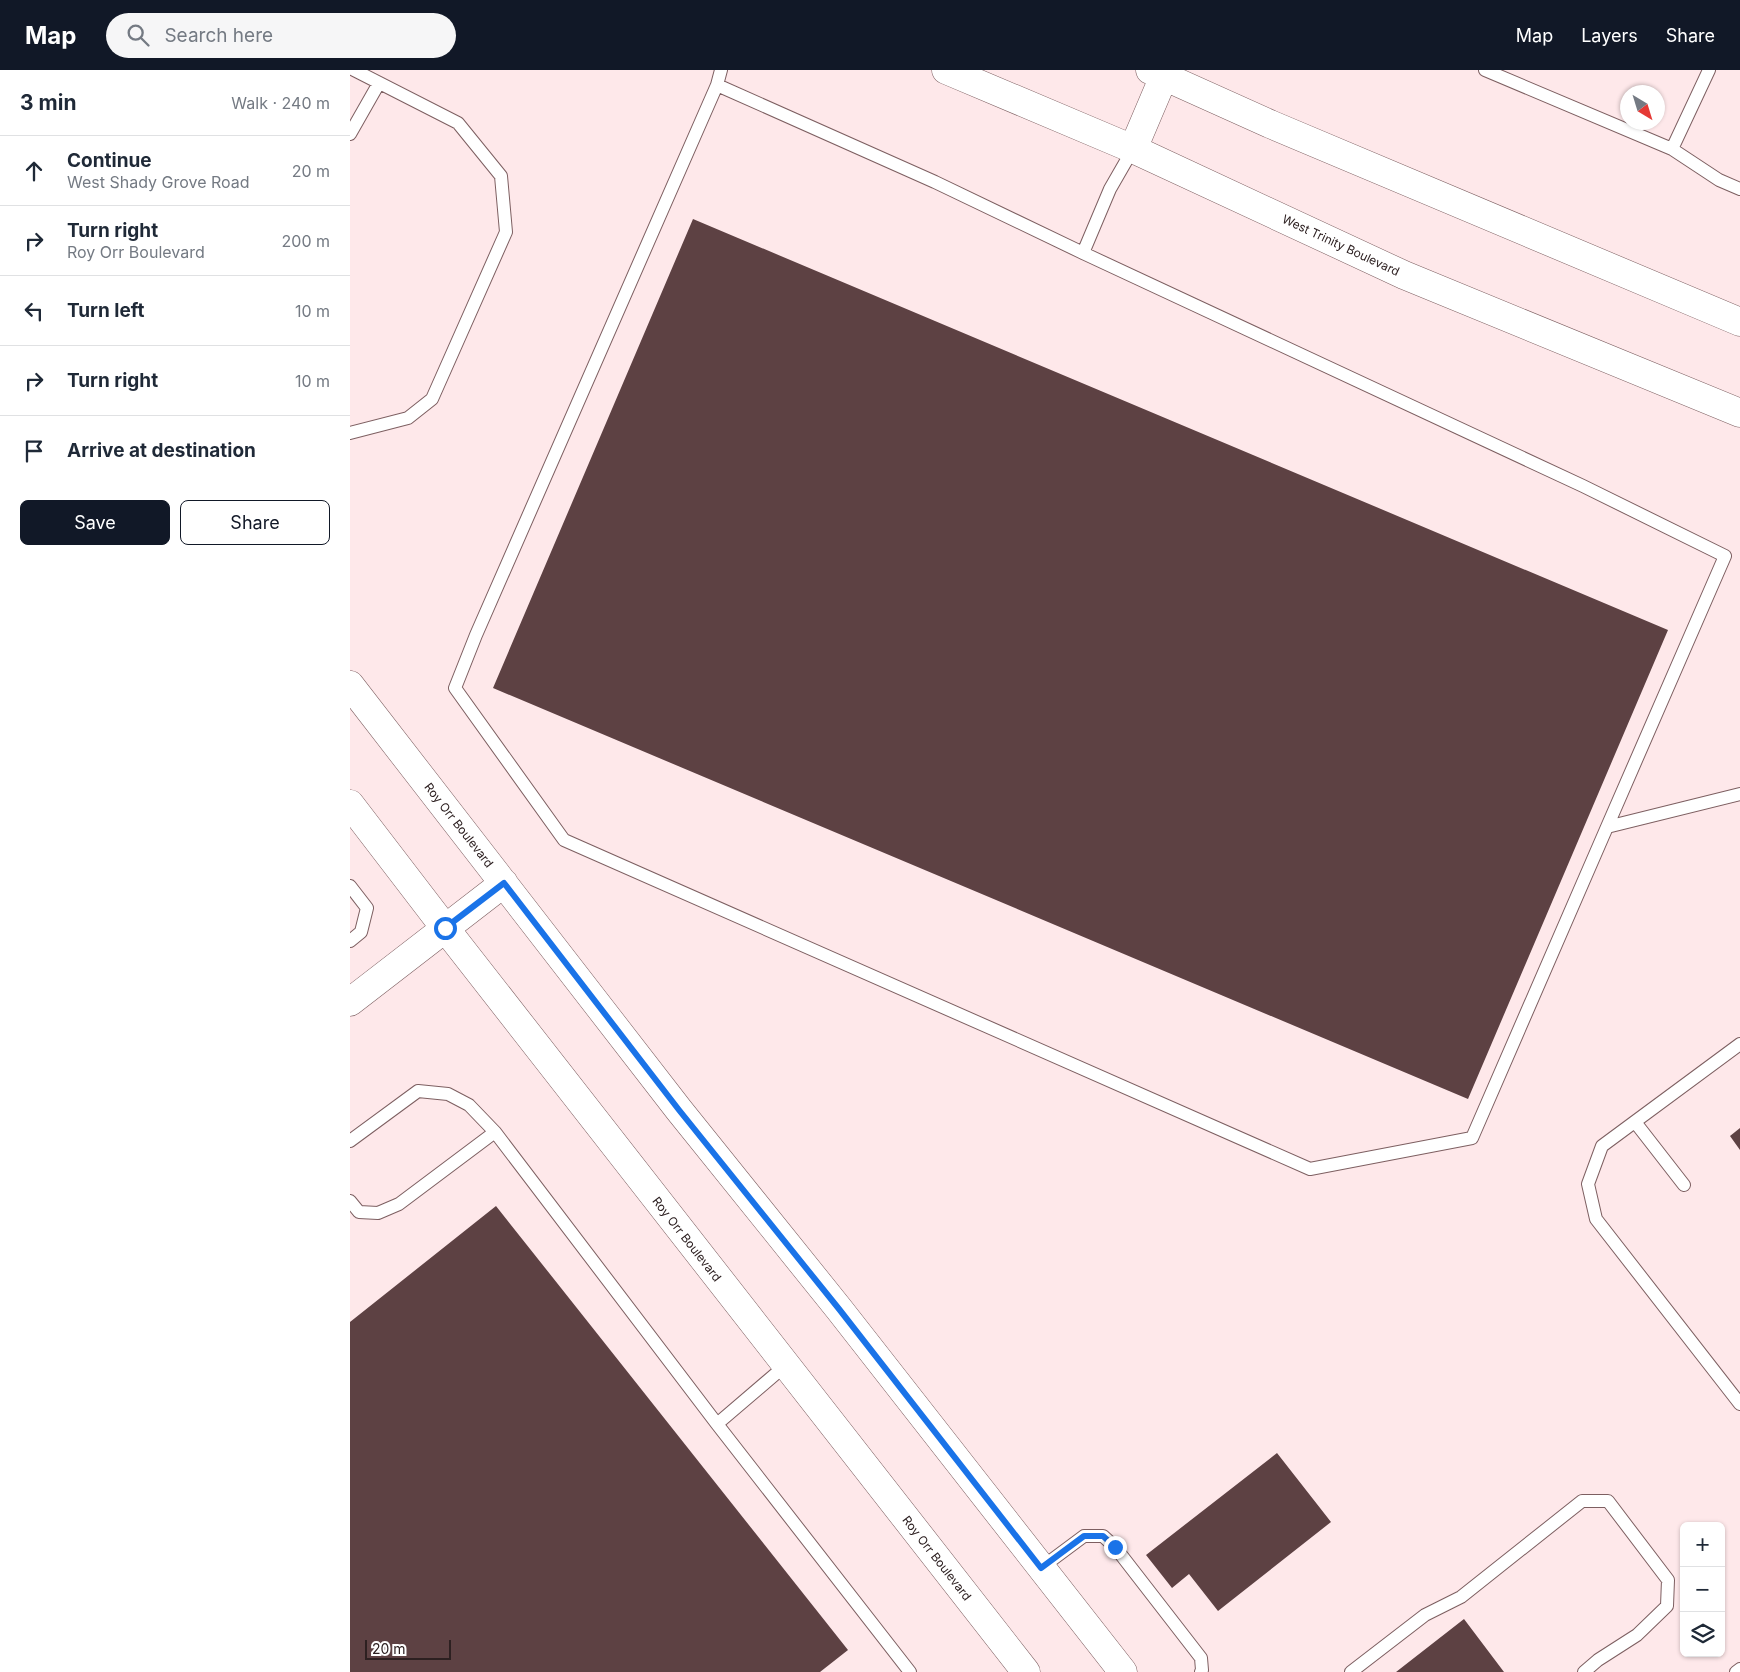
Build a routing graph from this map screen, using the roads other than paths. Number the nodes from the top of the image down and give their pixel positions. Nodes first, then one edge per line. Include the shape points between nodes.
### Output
1 (354, 70) edge
2 (721, 70) edge
3 (946, 70) edge
4 (1485, 70) edge
5 (1709, 70) edge
6 (1160, 72) edge
7 (379, 83) junction
8 (717, 85) junction
9 (350, 134) edge
10 (1133, 149) junction
11 (1672, 149) junction
12 (1740, 189) edge
13 (1083, 253) junction
14 (1740, 322) edge
15 (1740, 413) edge
16 (350, 433) edge
17 (350, 685) edge
18 (1740, 794) edge
19 (350, 804) edge
20 (1607, 827) junction
21 (504, 883) junction
22 (350, 886) edge
23 (445, 928) junction
24 (350, 940) edge
25 (350, 1002) edge
26 (1740, 1044) edge
27 (1635, 1122) junction
28 (495, 1132) junction
29 (350, 1141) edge
30 (1684, 1185) dead end
31 (350, 1201) edge
32 (786, 1365) junction
33 (1740, 1404) edge
34 (717, 1424) junction
35 (1041, 1568) junction
36 (1740, 1669) edge
37 (910, 1672) edge
38 (1026, 1672) edge
39 (1122, 1672) edge
40 (1201, 1672) edge
41 (1351, 1672) edge
42 (1584, 1672) edge
43 (1736, 1672) edge

1 - 7 lane
2 - 8 lane
3 - 10 main road, West Trinity Boulevard
4 - 11 lane
5 - 11 lane
6 - 10 main road
6 - 14 main road via 1270,124
7 - 9 lane
7 - 16 lane via 458,123 501,176 506,232 432,399 408,418
8 - 13 lane via 935,182
8 - 20 lane via 455,688 564,840 1310,1169 1472,1138
10 - 13 lane via 1110,189
10 - 15 main road, West Trinity Boulevard via 1404,274
11 - 12 lane via 1718,180
13 - 20 lane via 1583,486 1725,556
17 - 21 main road, Roy Orr Boulevard
18 - 20 lane
19 - 23 main road, Roy Orr Boulevard
21 - 23 main road
21 - 35 main road, Roy Orr Boulevard
22 - 24 lane via 367,908 361,932
23 - 25 main road
23 - 32 main road, Roy Orr Boulevard
26 - 27 lane
27 - 30 lane
27 - 33 lane via 1602,1146 1588,1184 1596,1219
28 - 29 lane via 470,1105 448,1094 418,1091
28 - 31 lane via 399,1204 378,1213 359,1212
28 - 34 lane
32 - 34 lane
32 - 38 main road, Roy Orr Boulevard
34 - 37 lane
35 - 39 main road, Roy Orr Boulevard
35 - 40 lane via 1084,1536 1103,1536 1201,1658
36 - 43 lane
41 - 42 lane via 1424,1615 1461,1597 1582,1501 1608,1501 1668,1580 1667,1606 1637,1635

